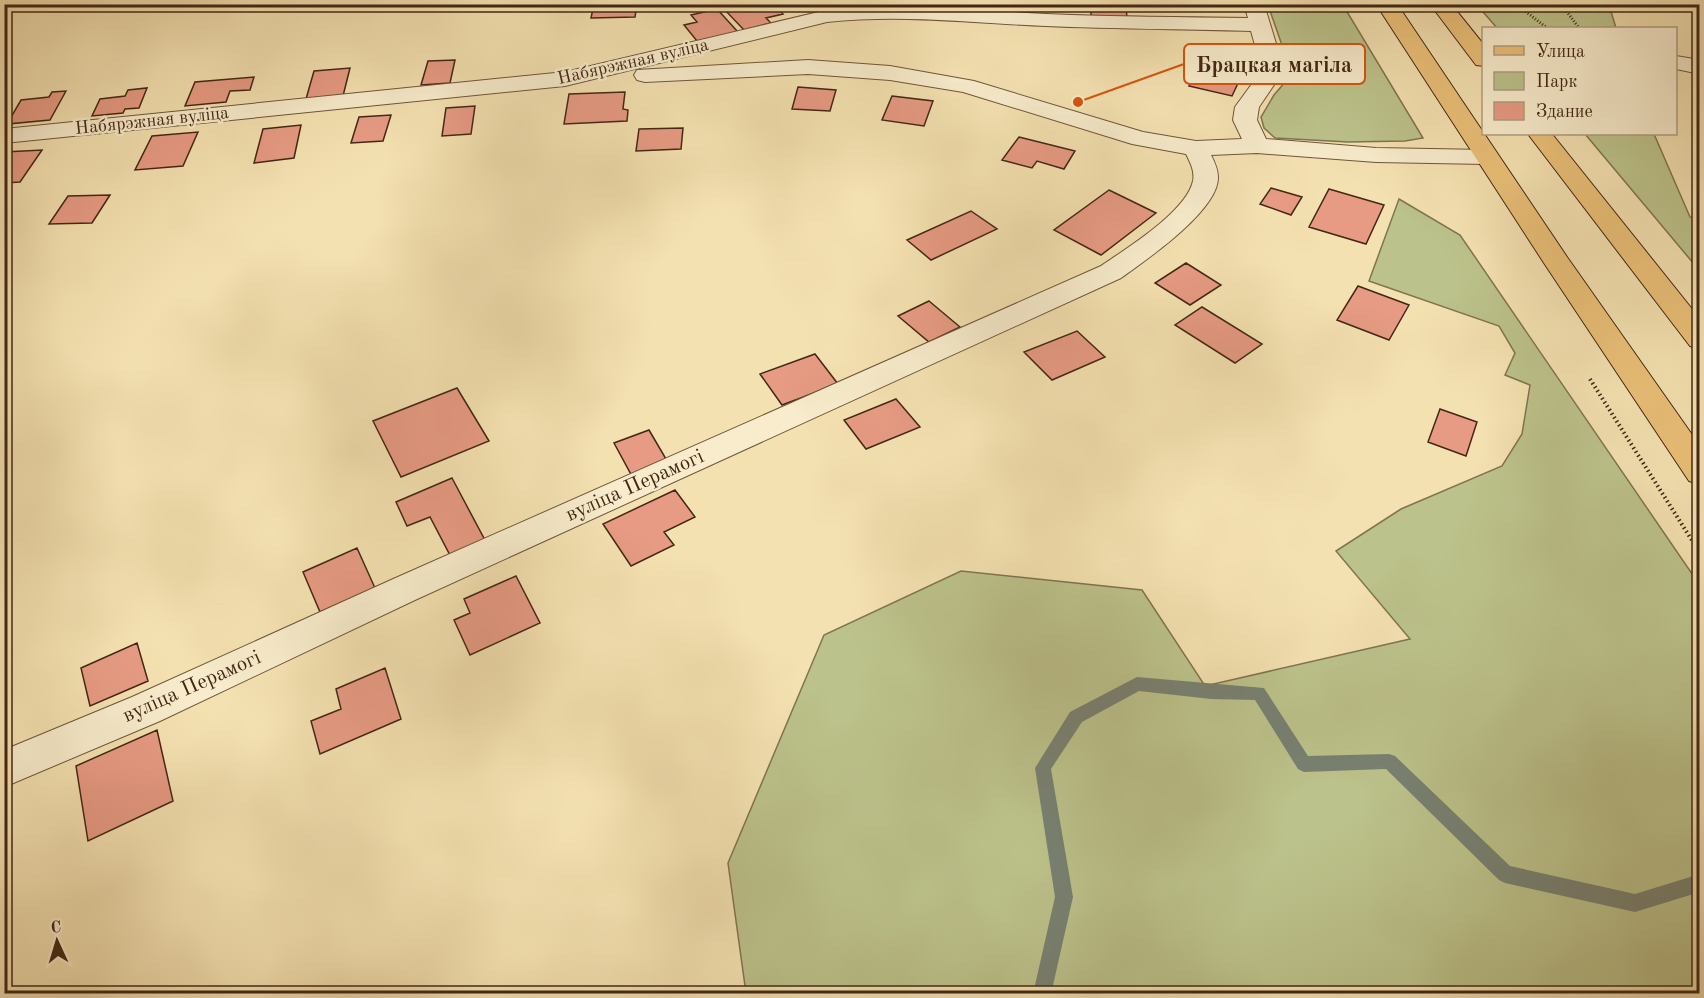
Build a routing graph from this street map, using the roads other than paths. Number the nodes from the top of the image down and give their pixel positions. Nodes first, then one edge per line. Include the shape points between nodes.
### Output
1 (1386, 4) edge
2 (1440, 4) edge
3 (1258, 15) edge
4 (1482, 57) edge
5 (1677, 63) edge
6 (1700, 67) edge
7 (566, 79) junction
8 (1541, 135) edge
9 (4, 136) edge
10 (1257, 146) junction
11 (1196, 148) junction
12 (1486, 157) junction
13 (1700, 339) edge
14 (1700, 472) edge
15 (4, 770) edge

1 - 12 main road
2 - 4 main road
3 - 7 street, Набярэжная вуліца via 1058,20 915,11 827,16
3 - 10 street via 1273,70 1247,107 1245,120
5 - 6 street
7 - 9 street, Набярэжная вуліца
7 - 11 street via 808,67 890,73 966,86 1140,139
8 - 13 main road
10 - 11 street
10 - 12 street via 1376,155
11 - 15 street, вуліца Перамогі via 1206,179 1199,198 1153,243 1111,272
12 - 14 main road

